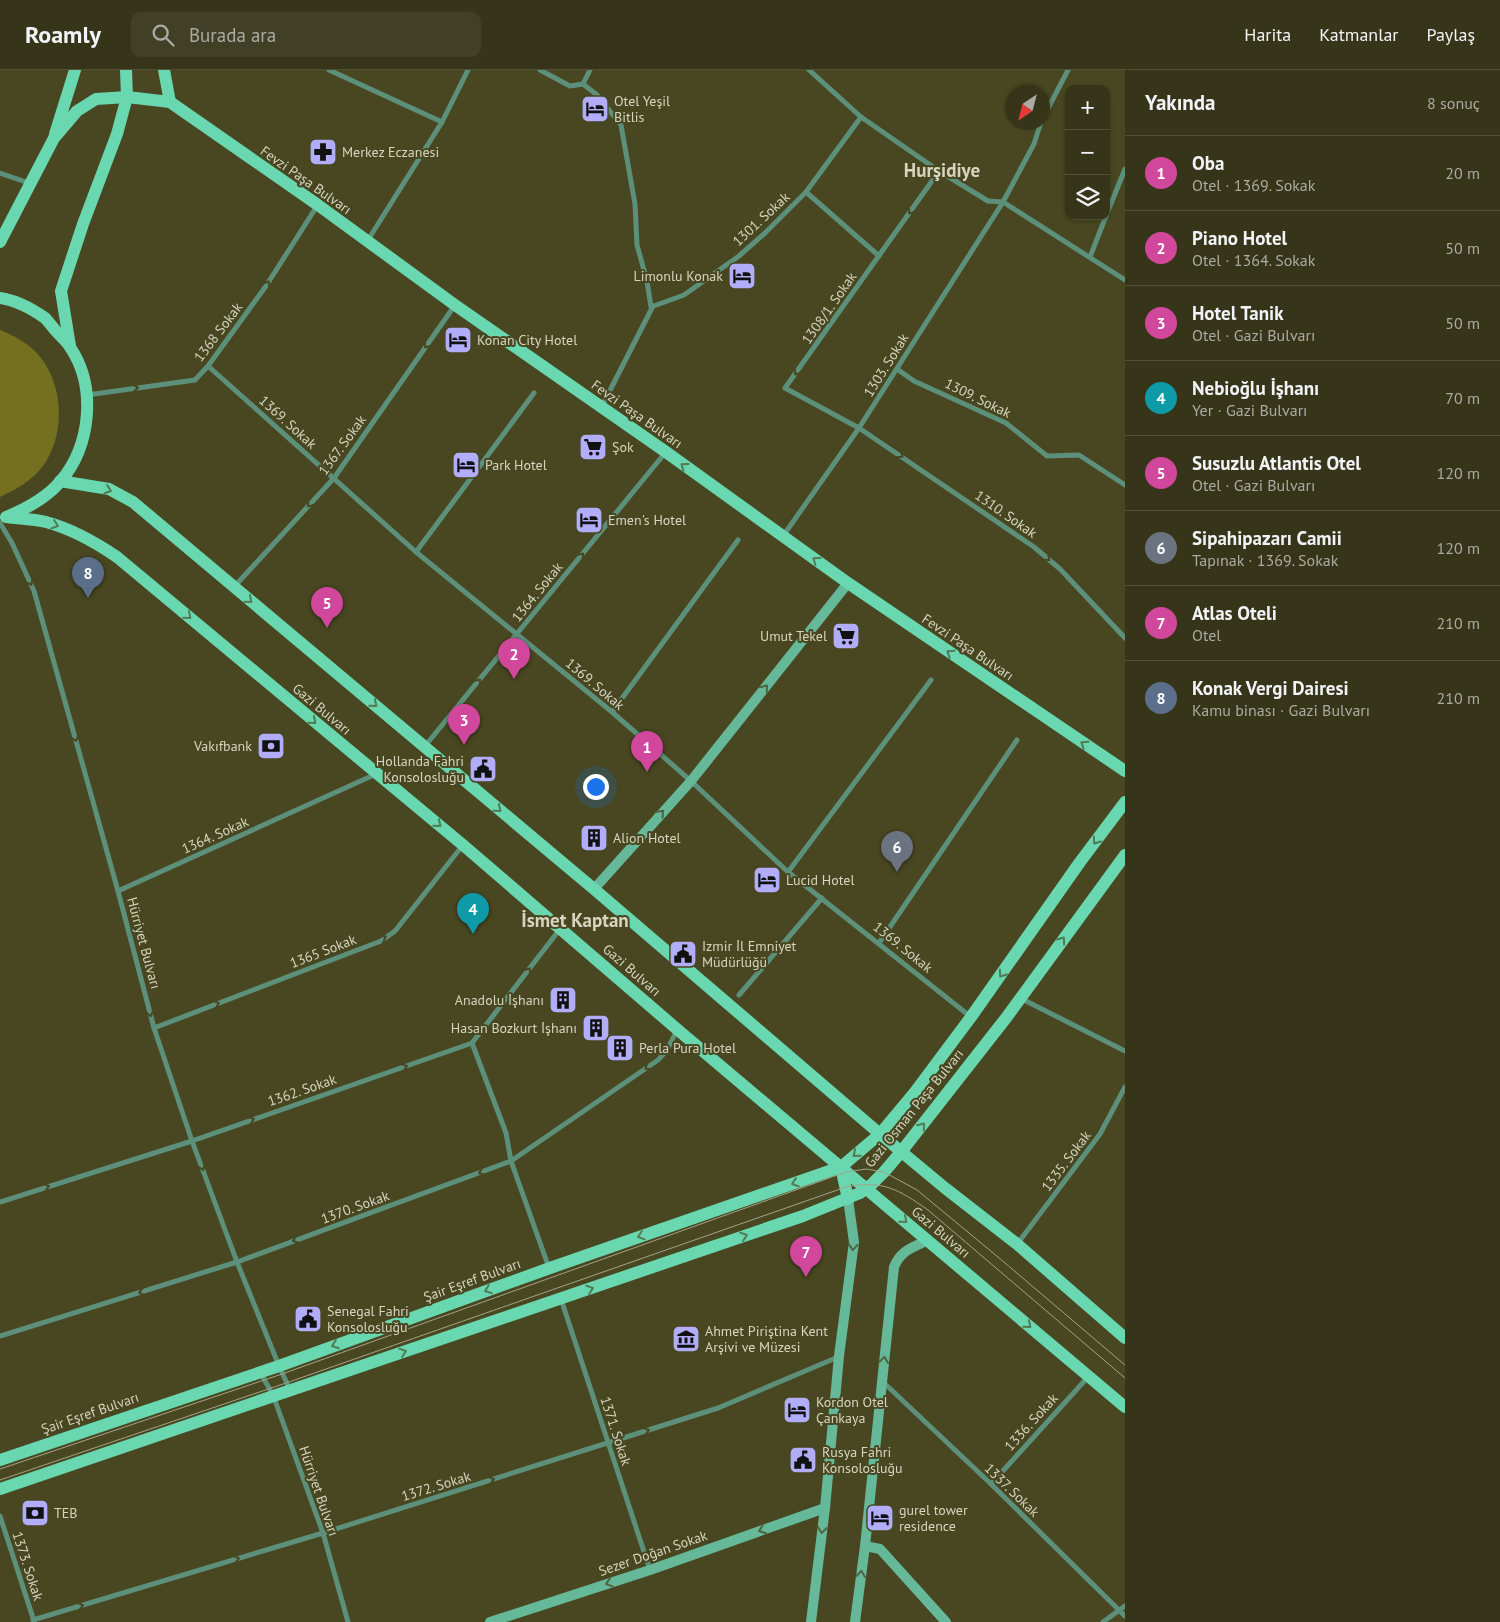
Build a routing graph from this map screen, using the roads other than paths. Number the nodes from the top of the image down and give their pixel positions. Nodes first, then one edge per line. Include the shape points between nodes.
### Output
1 (75, 70) edge
2 (126, 70) edge
3 (164, 70) edge
4 (329, 70) edge
5 (468, 70) edge
6 (540, 70) edge
7 (590, 70) edge
8 (809, 70) edge
9 (1068, 70) edge
10 (583, 84) junction
11 (127, 97) junction
12 (170, 102) junction
13 (1050, 105) edge
14 (861, 117) junction
15 (442, 122) junction
16 (1039, 130) edge
17 (54, 138) junction
18 (1125, 168) edge
19 (939, 172) junction
20 (0, 173) edge
21 (29, 184) junction
22 (806, 192) junction
23 (1003, 202) junction
24 (318, 205) junction
25 (1110, 206) edge
26 (1104, 220) edge
27 (0, 242) edge
28 (367, 242) junction
29 (879, 256) junction
30 (1090, 257) junction
31 (1125, 280) edge
32 (0, 298) edge
33 (455, 305) junction
34 (652, 306) junction
35 (70, 346) junction
36 (208, 366) junction
37 (897, 369) junction
38 (534, 393) dead end
39 (87, 395) junction
40 (601, 407) junction
41 (859, 428) junction
42 (666, 452) junction
43 (334, 478) junction
44 (60, 481) junction
45 (1125, 485) edge
46 (2, 519) edge
47 (783, 536) junction
48 (738, 540) dead end
49 (416, 552) junction
50 (848, 583) junction
51 (234, 588) junction
52 (517, 634) junction
53 (1125, 638) edge
54 (931, 680) dead end
55 (612, 712) junction
56 (1016, 740) dead end
57 (425, 746) junction
58 (1125, 771) edge
59 (376, 774) junction
60 (691, 781) junction
61 (1125, 802) edge
62 (463, 845) junction
63 (1125, 855) edge
64 (788, 872) junction
65 (594, 889) junction
66 (118, 891) junction
67 (822, 898) junction
68 (561, 928) junction
69 (879, 943) junction
70 (739, 995) dead end
71 (1020, 998) junction
72 (971, 1017) junction
73 (154, 1028) junction
74 (678, 1030) junction
75 (472, 1043) junction
76 (1125, 1050) edge
77 (1125, 1087) edge
78 (880, 1134) junction
79 (192, 1141) junction
80 (902, 1152) junction
81 (511, 1161) junction
82 (841, 1167) junction
83 (866, 1188) junction
84 (848, 1199) junction
85 (0, 1202) edge
86 (928, 1240) junction
87 (1017, 1244) junction
88 (237, 1262) junction
89 (550, 1268) junction
90 (561, 1298) junction
91 (0, 1336) edge
92 (1125, 1337) edge
93 (839, 1356) junction
94 (279, 1366) junction
95 (259, 1371) junction
96 (1089, 1376) junction
97 (882, 1381) junction
98 (290, 1390) junction
99 (273, 1396) junction
100 (1125, 1407) edge
101 (608, 1444) junction
102 (0, 1460) edge
103 (991, 1484) junction
104 (0, 1489) edge
105 (825, 1508) junction
106 (0, 1516) edge
107 (323, 1533) junction
108 (865, 1546) junction
109 (650, 1570) junction
110 (1125, 1606) edge
111 (1119, 1610) junction
112 (1125, 1616) edge
113 (34, 1621) edge
114 (348, 1622) edge
115 (490, 1622) edge
116 (811, 1622) edge
117 (855, 1622) edge
118 (946, 1622) edge
119 (1103, 1622) edge

1 - 17 main road
2 - 11 main road
3 - 12 main road
4 - 15 street
5 - 15 street
6 - 10 street via 570,86
7 - 10 street
8 - 14 street
9 - 13 street, 1303. Sokak
10 - 34 street via 598,95 621,125 635,204 636,245
11 - 12 main road, Fevzi Paşa Bulvarı
11 - 17 main road, Fevzi Paşa Bulvarı via 96,99 77,111
11 - 35 main road via 61,291
12 - 24 main road, Fevzi Paşa Bulvarı
14 - 19 street
14 - 22 street, 1301. Sokak
15 - 28 street
16 - 23 street, 1303. Sokak
17 - 21 main road
18 - 25 street
19 - 23 street via 988,201
19 -> 29 street, 1308/1. Sokak
20 - 21 street
21 - 27 main road
22 - 29 street
22 - 34 street, 1301. Sokak via 739,256 684,295
23 - 30 street
23 - 37 street, 1303. Sokak
24 - 28 main road, Fevzi Paşa Bulvarı
36 -> 24 street, 1368 Sokak via 266,286
26 - 30 street
28 - 33 main road, Fevzi Paşa Bulvarı
29 -> 41 street, 1308/1. Sokak via 785,388
30 - 31 street
32 - 35 main road via 12,300 45,318
33 - 40 main road, Fevzi Paşa Bulvarı
33 -> 43 street, 1367. Sokak
34 - 40 street
35 - 39 main road via 81,370
39 -> 36 street, 1368 Sokak via 195,380
36 - 43 street, 1369. Sokak
37 - 41 street, 1303. Sokak
37 - 45 street, 1309. Sokak via 914,381 1006,422 1048,456 1079,455
38 - 49 street
39 - 44 main road via 86,426 77,456
40 - 42 main road, Fevzi Paşa Bulvarı
41 - 47 street, 1303. Sokak
41 -> 53 street, 1310. Sokak via 1034,547 1060,569
47 -> 42 main road, Fevzi Paşa Bulvarı
52 -> 42 street, 1364. Sokak
43 - 49 street, 1369. Sokak
43 -> 51 street, 1367. Sokak
44 - 46 main road via 42,498
44 -> 51 main road via 109,489 133,502
46 -> 59 main road, Gazi Bulvarı via 45,522 95,542
46 -> 66 street, Hürriyet Bulvarı via 34,591
50 -> 47 main road, Fevzi Paşa Bulvarı
48 - 55 street
49 - 52 street, 1369. Sokak
58 -> 50 main road, Fevzi Paşa Bulvarı
60 -> 50 street
51 -> 57 main road
52 - 55 street, 1369. Sokak
57 -> 52 street, 1364. Sokak
54 - 64 street
55 - 60 street, 1369. Sokak
56 - 69 street
57 -> 65 main road
59 -> 62 main road, Gazi Bulvarı
59 - 66 street, 1364. Sokak
60 - 64 street, 1369. Sokak
65 -> 60 street
61 -> 72 main road, Gazi Osman Paşa Bulvarı
62 - 68 main road, Gazi Bulvarı
73 -> 62 street, 1365 Sokak via 381,941 395,931
71 -> 63 main road, Gazi Osman Paşa Bulvarı
64 - 67 street, 1369. Sokak
65 - 78 main road
66 -> 73 street, Hürriyet Bulvarı
67 - 69 street, 1369. Sokak
67 - 70 street
68 - 74 main road, Gazi Bulvarı
75 -> 68 street
69 - 72 street, 1369. Sokak
71 - 76 street
80 -> 71 main road, Gazi Osman Paşa Bulvarı
72 - 78 main road, Gazi Osman Paşa Bulvarı
73 - 79 street, Hürriyet Bulvarı
74 -> 81 street, 1370. Sokak via 658,1060
74 - 82 main road, Gazi Bulvarı
79 -> 75 street, 1362. Sokak
75 - 81 street via 506,1133
77 - 87 street, 1335. Sokak via 1100,1134
78 - 80 main road
78 -> 82 main road, Gazi Osman Paşa Bulvarı
85 -> 79 street, 1362. Sokak
79 -> 88 street, Hürriyet Bulvarı
80 - 83 main road, Gazi Osman Paşa Bulvarı
80 - 87 main road
81 -> 88 street, 1370. Sokak
81 - 89 street
82 - 83 main road, Gazi Bulvarı
82 - 84 main road
82 -> 89 main road, Şair Eşref Bulvarı
83 - 84 main road, Gazi Osman Paşa Bulvarı
83 -> 86 main road, Gazi Bulvarı
90 -> 84 main road, Gazi Osman Paşa Bulvarı
84 -> 93 street via 854,1242
86 -> 96 main road, Gazi Bulvarı
97 -> 86 street via 894,1267 904,1252
87 - 92 main road
88 -> 91 street, 1370. Sokak
88 - 94 street, Hürriyet Bulvarı
89 -> 94 main road, Şair Eşref Bulvarı
98 -> 90 main road, Gazi Osman Paşa Bulvarı
90 - 101 street, 1371. Sokak
101 -> 93 street, 1372. Sokak via 718,1408
93 - 105 street
94 - 95 main road, Şair Eşref Bulvarı
94 - 98 street, Hürriyet Bulvarı
95 - 99 street, Hürriyet Bulvarı
95 - 102 main road, Şair Eşref Bulvarı
96 - 100 main road, Gazi Bulvarı
96 - 103 street, 1336. Sokak
97 - 103 street, 1337. Sokak
97 - 108 street
98 - 99 main road, Gazi Osman Paşa Bulvarı
99 - 104 main road, Gazi Osman Paşa Bulvarı
99 - 107 street, Hürriyet Bulvarı
107 -> 101 street, 1372. Sokak
101 - 109 street, 1371. Sokak
103 - 111 street, 1337. Sokak
105 -> 109 street, Sezer Doğan Sokak
105 -> 116 street
106 - 113 street, 1373. Sokak
113 -> 107 street, 1372. Sokak
107 - 114 street, Hürriyet Bulvarı
117 -> 108 street
108 - 118 street via 880,1549
109 -> 115 street, Sezer Doğan Sokak
110 - 111 street
111 - 112 street, 1337. Sokak
111 - 119 street

